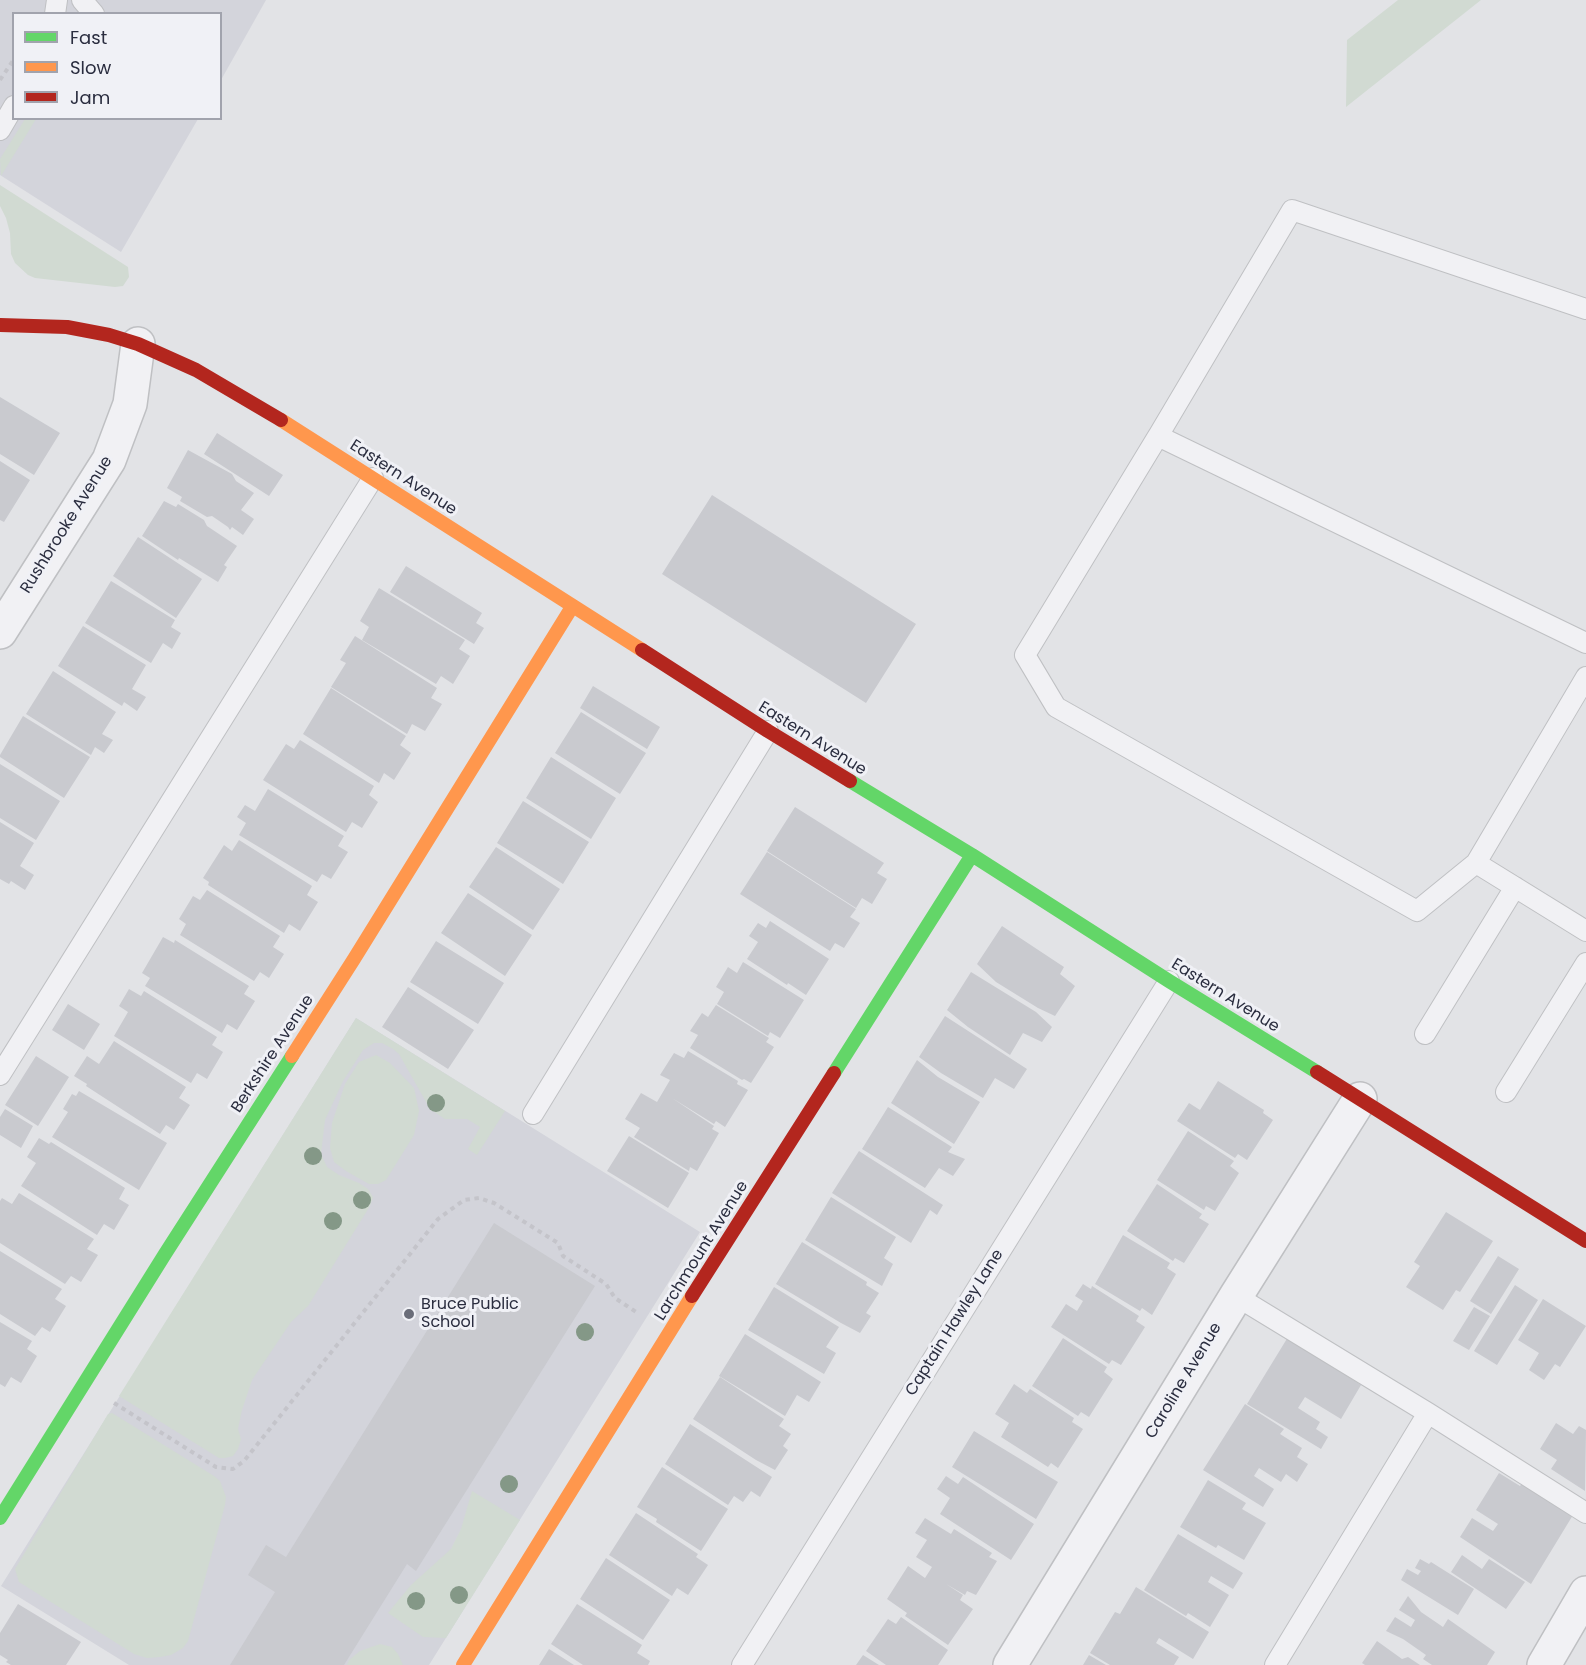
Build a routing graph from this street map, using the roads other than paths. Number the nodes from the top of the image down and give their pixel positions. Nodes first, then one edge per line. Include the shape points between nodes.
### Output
1 (82, 0) edge
2 (92, 12) edge
3 (12, 109) edge
4 (0, 130) edge
5 (1586, 309) edge
6 (0, 325) edge
7 (138, 344) junction
8 (1158, 436) junction
9 (373, 478) junction
10 (572, 607) junction
11 (0, 632) edge
12 (1586, 644) edge
13 (1586, 677) edge
14 (768, 732) junction
15 (972, 855) junction
16 (1476, 863) junction
17 (1515, 887) junction
18 (1586, 931) edge
19 (1586, 963) edge
20 (1169, 981) junction
21 (1425, 1034) dead end
22 (0, 1075) edge
23 (1506, 1092) dead end
24 (1360, 1099) junction
25 (533, 1114) dead end
26 (1586, 1241) edge
27 (1236, 1296) junction
28 (1428, 1413) junction
29 (1586, 1513) edge
30 (0, 1518) edge
31 (1586, 1593) edge
32 (463, 1665) edge
33 (742, 1665) edge
34 (1010, 1665) edge
35 (1275, 1665) edge
36 (1544, 1665) edge

1 - 2 lane
3 - 4 lane
5 - 8 lane via 1292,210
6 - 7 street, Eastern Avenue via 67,327
7 - 9 street, Eastern Avenue via 196,370
7 - 11 street, Rushbrooke Avenue via 130,404 109,460
8 - 12 lane
8 - 16 lane via 1025,655 1056,707 1417,911
9 - 10 street, Eastern Avenue
9 - 22 lane
10 - 14 street, Eastern Avenue
10 - 30 street, Berkshire Avenue
13 - 16 lane
14 - 15 street, Eastern Avenue
14 - 25 lane
15 - 20 street, Eastern Avenue
15 - 32 street, Larchmount Avenue
16 - 17 lane
17 - 18 lane
17 - 21 lane
19 - 23 lane
20 - 24 street, Eastern Avenue
20 - 33 lane, Captain Hawley Lane
24 - 26 street, Eastern Avenue
24 - 27 street, Caroline Avenue
27 - 28 lane
27 - 34 street, Caroline Avenue
28 - 29 lane
28 - 35 lane
31 - 36 street

